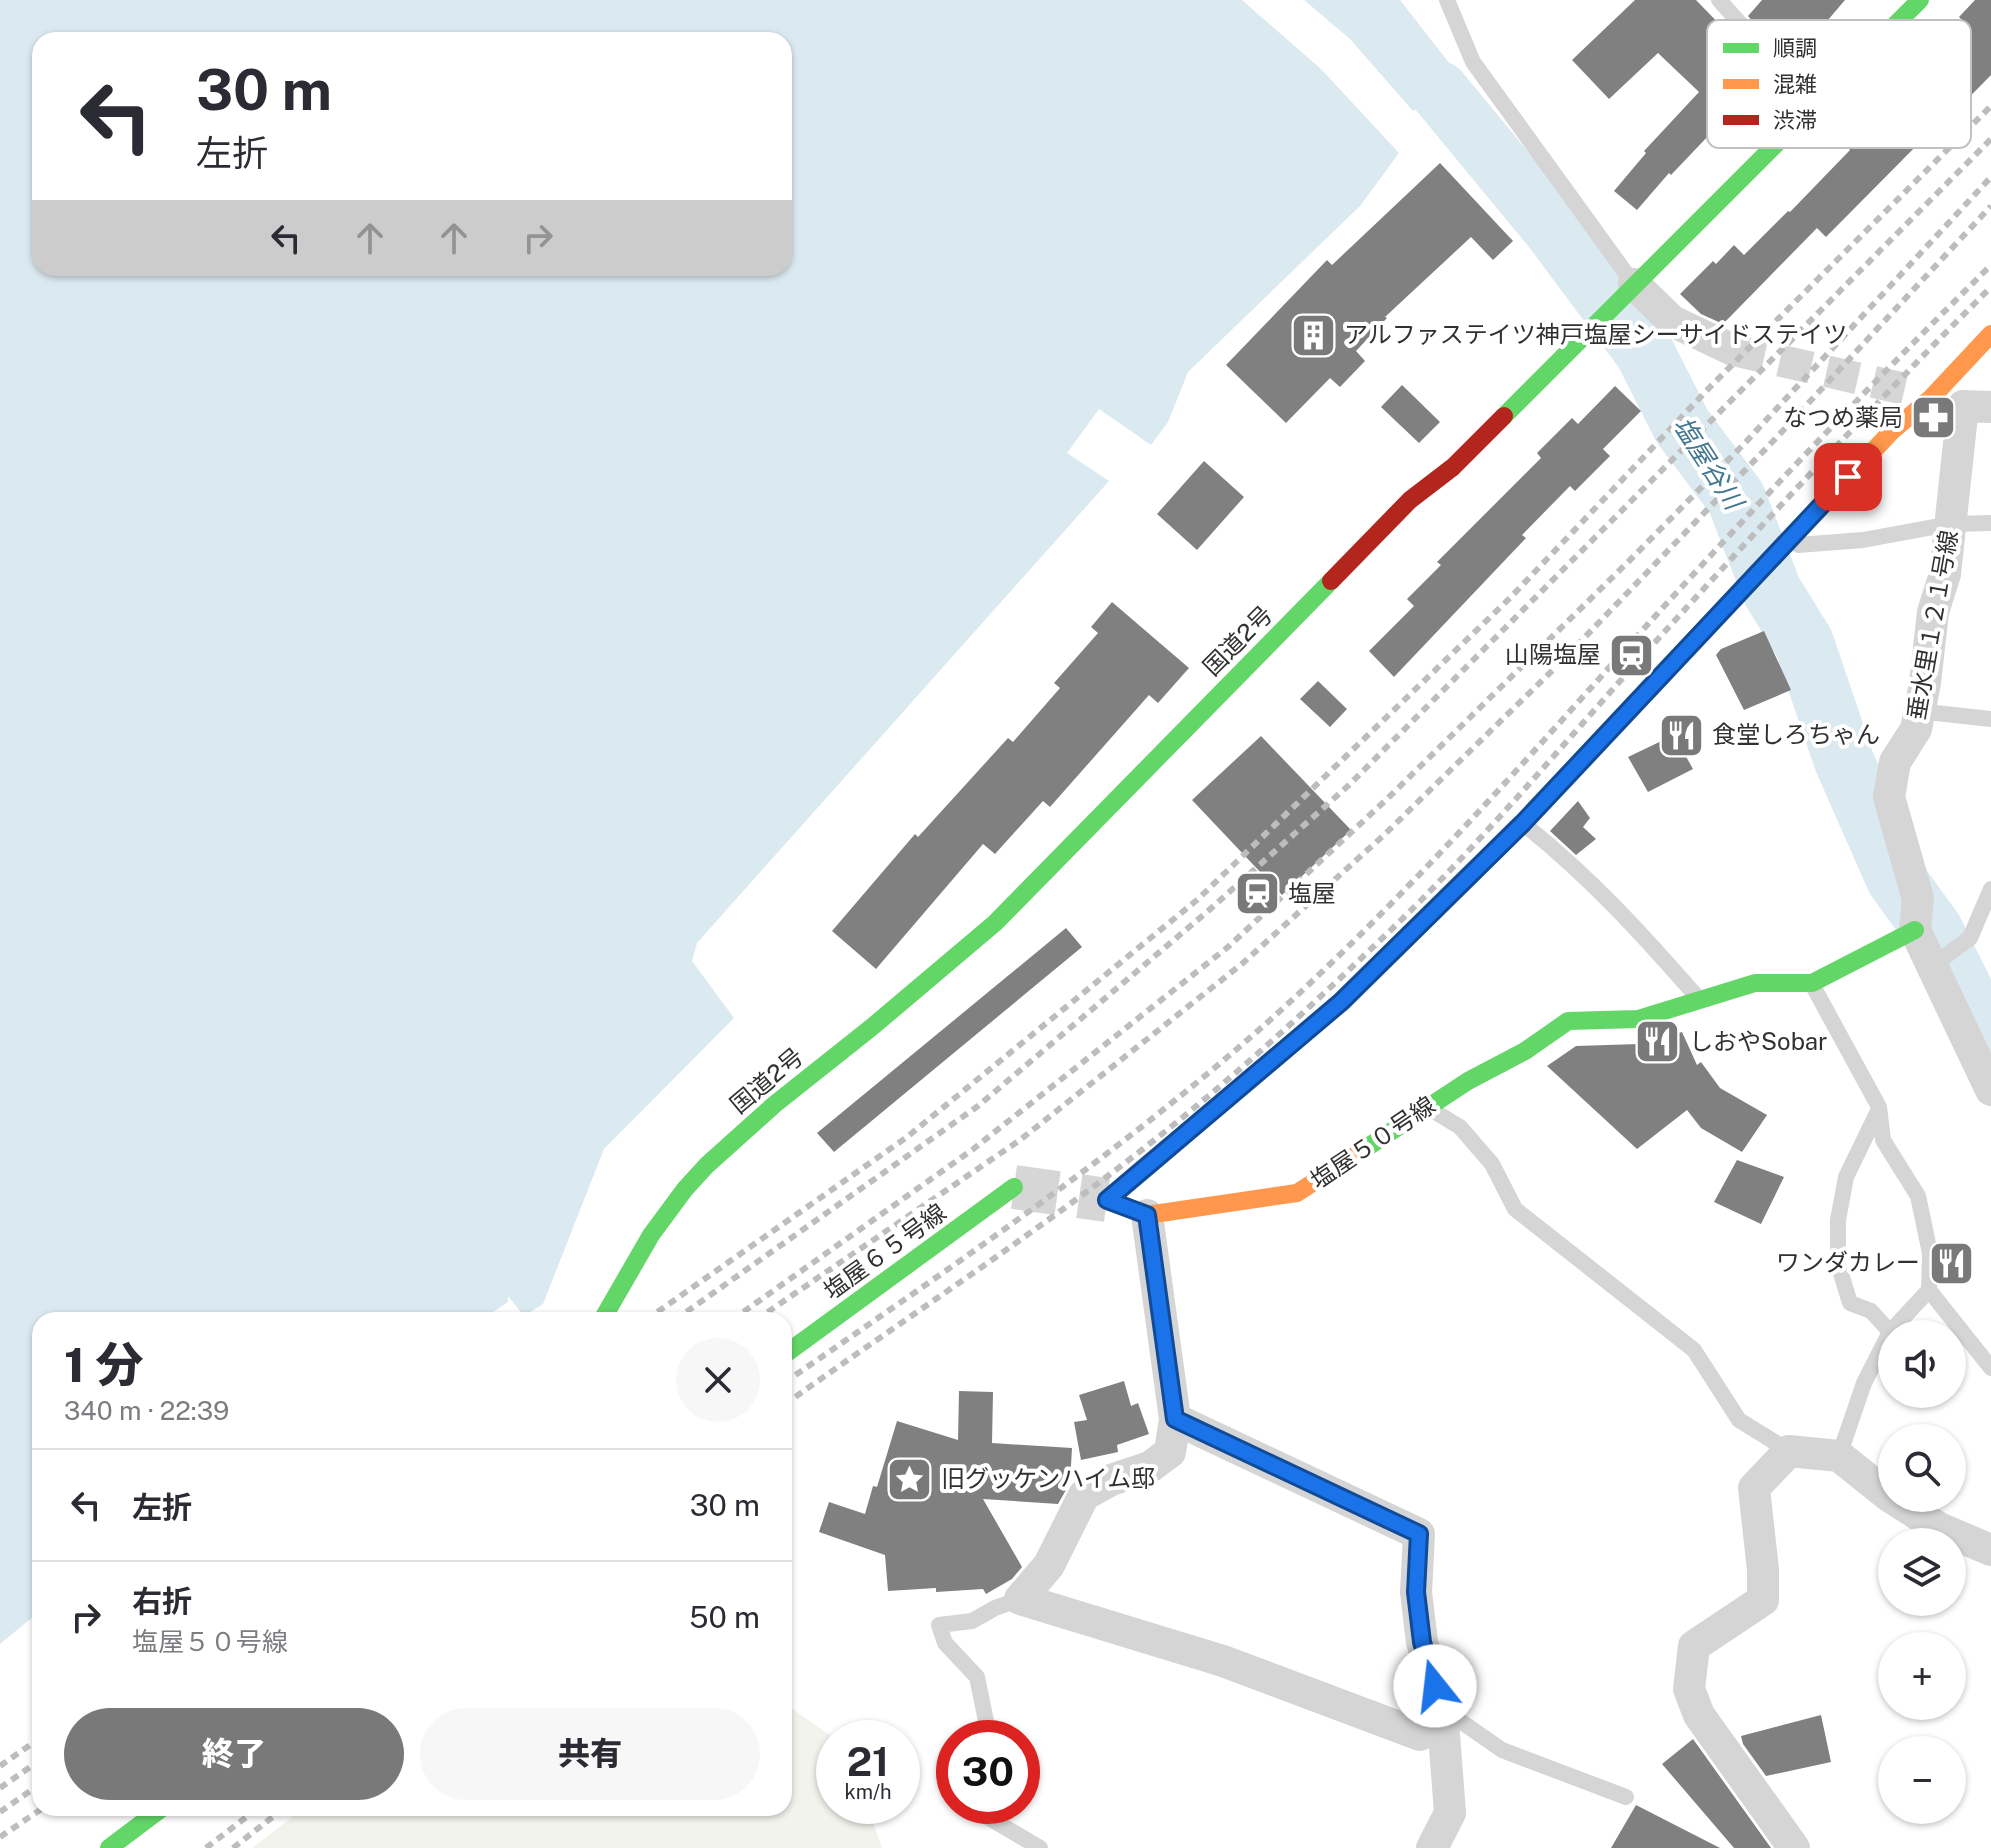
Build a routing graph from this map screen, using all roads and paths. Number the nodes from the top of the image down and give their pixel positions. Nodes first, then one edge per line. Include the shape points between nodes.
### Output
1 (1447, 0) edge
2 (1719, 0) edge
3 (1920, 0) edge
4 (1737, 20) edge
5 (1901, 20) edge
6 (1774, 148) edge
7 (1630, 289) junction
8 (1991, 334) edge
9 (1733, 350) tunnel mouth
10 (1925, 395) junction
11 (1977, 407) edge
12 (1991, 427) edge
13 (1991, 523) edge
14 (1950, 524) junction
15 (1785, 546) junction
16 (1918, 711) junction
17 (1991, 719) edge
18 (1523, 823) junction
19 (1991, 889) edge
20 (1917, 917) junction
21 (1942, 959) junction
22 (1812, 983) junction
23 (1699, 999) junction
24 (1991, 1090) edge
25 (1426, 1107) junction
26 (1879, 1107) junction
27 (1014, 1187) tunnel mouth
28 (1147, 1215) junction
29 (1929, 1290) junction
30 (606, 1312) edge
31 (1879, 1320) edge
32 (1901, 1320) edge
33 (792, 1349) edge
34 (1878, 1356) edge
35 (1991, 1368) edge
36 (1175, 1419) junction
37 (1789, 1451) junction
38 (1839, 1456) junction
39 (1991, 1550) edge
40 (1020, 1599) junction
41 (1442, 1708) junction
42 (986, 1720) edge
43 (1420, 1735) dead end
44 (1626, 1797) dead end
45 (151, 1816) edge
46 (999, 1824) edge
47 (109, 1848) edge
48 (1040, 1848) edge
49 (1432, 1848) edge
50 (1794, 1848) edge

1 - 7 lane via 1473,62
2 - 4 lane
3 - 5 main road, 国道2号
6 - 7 main road, 国道2号
7 - 9 street via 1672,321
7 - 30 main road, 国道2号 via 1453,467 1410,500 995,923 707,1165 651,1235
8 - 10 main road
10 - 11 street
10 - 15 main road
11 - 12 street
11 - 14 street, 垂水里１２１号線
13 - 14 lane
14 - 15 lane via 1863,540
14 - 16 street, 垂水里１２１号線
15 - 18 main road
16 - 17 lane
16 - 20 street, 垂水里１２１号線 via 1916,729 1895,762 1889,797
18 - 23 lane via 1623,913
18 - 28 main road via 1341,1002 1107,1200
19 - 21 lane via 1970,938
20 - 21 street, 垂水里１２１号線
20 - 22 main road, 塩屋５０号線
21 - 24 street, 垂水里１２１号線
22 - 23 main road, 塩屋５０号線 via 1755,983
22 - 26 lane
23 - 25 main road, 塩屋５０号線 via 1638,1019 1568,1021
25 - 28 main road, 塩屋５０号線 via 1297,1193
25 - 37 lane via 1460,1127 1492,1164 1515,1209 1694,1350 1739,1420
26 - 29 lane via 1883,1140 1918,1196 1930,1253
26 - 31 lane via 1846,1177 1838,1220 1838,1264 1850,1303
27 - 33 main road, 塩屋６５号線
28 - 36 street
29 - 32 lane
29 - 35 lane
34 - 38 lane
36 - 40 street via 1170,1452 1150,1467 1084,1495 1049,1565
36 - 41 street via 1419,1534 1416,1592 1422,1642
37 - 38 street
37 - 50 street via 1754,1488 1763,1600 1694,1646 1689,1689 1699,1715
38 - 39 street via 1939,1528
40 - 42 lane via 972,1621 939,1625 945,1643 977,1677
40 - 43 street via 1223,1661
41 - 44 lane via 1502,1750
41 - 49 street via 1450,1813
45 - 47 main road
46 - 48 lane

